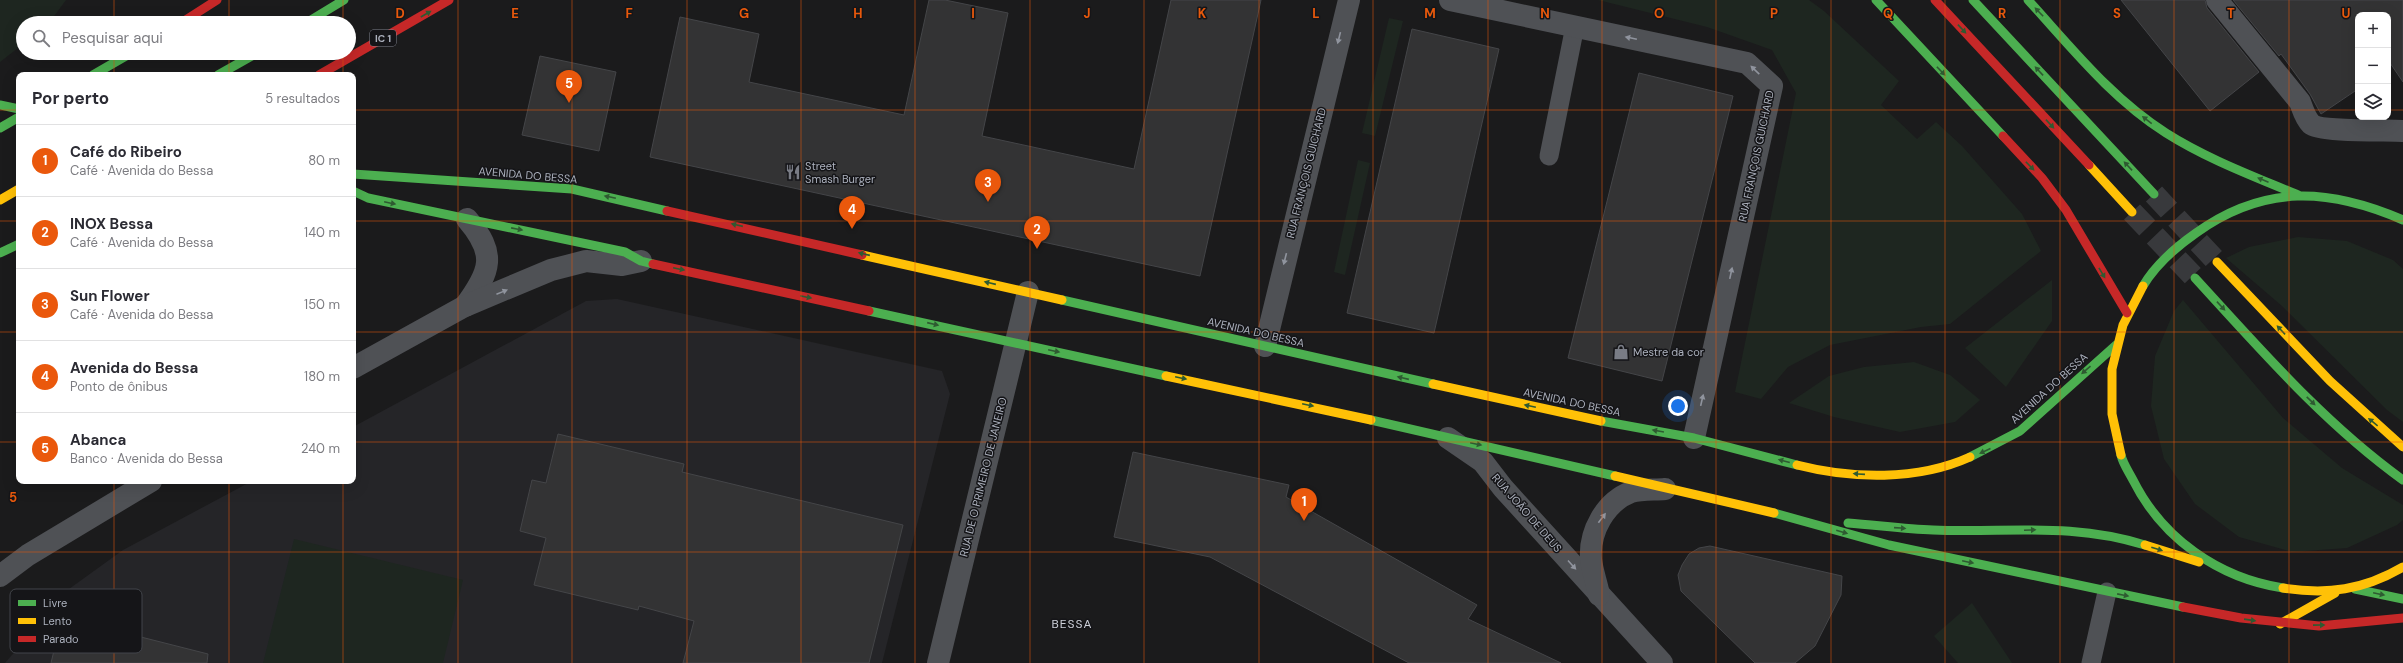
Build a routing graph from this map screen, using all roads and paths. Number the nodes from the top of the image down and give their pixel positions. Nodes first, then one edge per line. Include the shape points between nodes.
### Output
1 (217, 0) edge
2 (344, 0) edge
3 (449, 0) edge
4 (1349, 0) edge
5 (1450, 0) edge
6 (1876, 0) edge
7 (1935, 0) edge
8 (1972, 0) edge
9 (2028, 0) edge
10 (2217, 0) edge
11 (1871, 10) dead end
12 (192, 16) edge
13 (318, 16) edge
14 (1575, 26) junction
15 (1914, 43) junction
16 (356, 54) edge
17 (119, 60) edge
18 (245, 60) edge
19 (345, 60) edge
20 (98, 72) edge
21 (223, 72) edge
22 (324, 72) edge
23 (0, 105) edge
24 (16, 108) edge
25 (16, 119) edge
26 (0, 128) edge
27 (2403, 131) edge
28 (1548, 156) dead end
29 (356, 174) edge
30 (16, 191) edge
31 (356, 192) edge
32 (2154, 194) tunnel mouth
33 (2298, 195) junction
34 (0, 200) edge
35 (2132, 212) tunnel mouth
36 (468, 219) junction
37 (2403, 220) edge
38 (16, 246) edge
39 (0, 254) edge
40 (641, 261) junction
41 (2217, 262) tunnel mouth
42 (2195, 278) tunnel mouth
43 (1028, 292) junction
44 (465, 306) junction
45 (2127, 313) junction
46 (1016, 343) junction
47 (2116, 345) junction
48 (1265, 346) junction
49 (356, 366) edge
50 (1448, 438) junction
51 (1694, 438) junction
52 (2403, 447) edge
53 (2403, 480) edge
54 (146, 484) edge
55 (1667, 489) junction
56 (1778, 514) junction
57 (2403, 567) edge
58 (2224, 570) junction
59 (0, 576) edge
60 (2355, 590) junction
61 (2107, 592) junction
62 (2335, 593) junction
63 (1599, 596) junction
64 (2403, 599) edge
65 (2403, 618) edge
66 (2280, 624) junction
67 (938, 663) edge
68 (1662, 663) edge
69 (2091, 663) edge

1 - 12 main road
2 - 13 main road
16 -> 3 main road, IC 1
4 -> 48 street, RUA FRANÇOIS GUICHARD
5 - 14 street, RUA FRANÇOIS GUICHARD
6 - 15 main road
7 -> 35 main road
32 -> 8 main road
33 -> 9 main road via 2195,150 2148,121 2096,75
10 - 27 street via 2300,102 2304,116 2312,125 2328,129
11 - 15 main road
14 - 28 lane
51 -> 14 street, RUA FRANÇOIS GUICHARD via 1772,86 1747,62
15 -> 45 main road via 2042,178 2066,210
17 - 20 main road
18 - 21 main road
22 -> 19 main road, IC 1
23 - 24 main road
25 - 26 main road
43 -> 29 main road, AVENIDA DO BESSA via 572,189
30 - 34 main road
31 -> 36 main road via 368,198
33 - 37 main road via 2336,197 2358,202
33 - 45 main road via 2262,200 2229,212 2196,230 2168,253 2145,281
36 -> 40 main road via 624,252
36 - 44 street via 482,237 488,257 483,282
38 - 39 main road
44 -> 40 street via 566,264 586,261 622,264
40 -> 46 main road
52 -> 41 main road via 2365,416 2328,380
42 -> 53 main road via 2320,409 2353,441
43 - 46 street, RUA DE O PRIMEIRO DE JANEIRO
43 - 48 main road, AVENIDA DO BESSA
44 - 49 street
45 - 47 main road
46 -> 50 main road
46 - 67 street, RUA DE O PRIMEIRO DE JANEIRO
47 -> 51 main road, AVENIDA DO BESSA via 2020,431 1976,455 1928,471 1873,475 1822,471
47 - 58 main road via 2110,383 2112,421 2122,459 2138,494 2162,525 2190,550
51 -> 48 main road, AVENIDA DO BESSA via 1578,417
50 -> 55 main road via 1567,463
50 -> 63 street, RUA JOÃO DE DEUS via 1483,462
54 - 59 street via 28,555
55 - 56 main road
63 -> 55 street via 1591,558 1592,540 1598,522 1614,503 1632,492
56 -> 58 main road via 1893,528 1933,530 2060,528 2138,543
56 -> 61 main road via 1889,545
57 - 60 main road
58 - 62 main road via 2248,582
60 - 62 main road
60 -> 64 main road
61 -> 66 main road
61 - 69 lane
62 - 66 main road
63 - 68 street, RUA JOÃO DE DEUS
66 -> 65 main road via 2319,626

